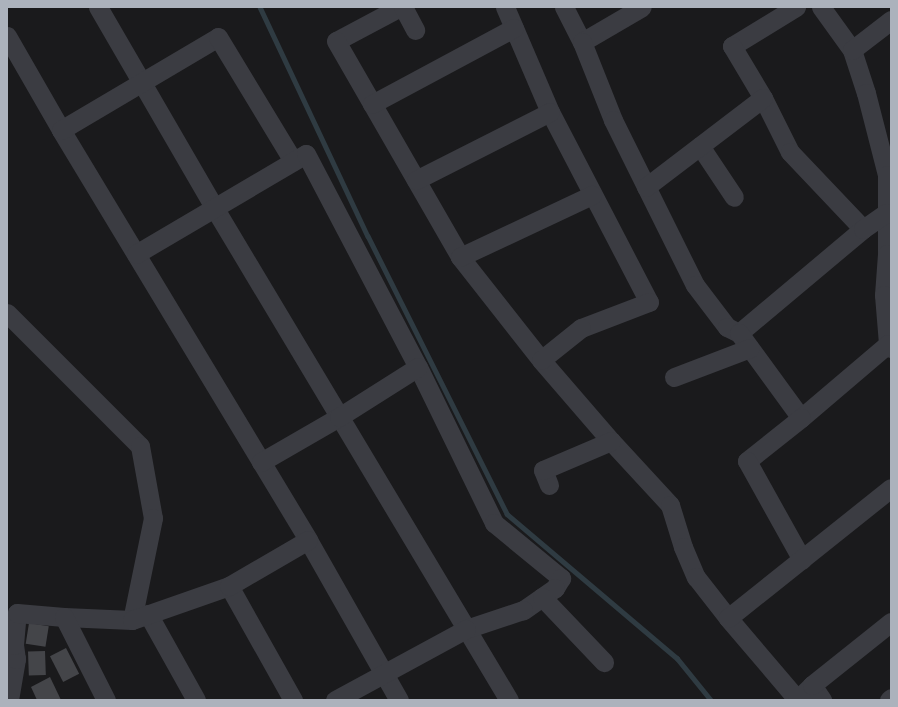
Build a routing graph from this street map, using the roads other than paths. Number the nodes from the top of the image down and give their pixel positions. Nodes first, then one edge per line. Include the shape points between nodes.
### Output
1 (98, 7) edge
2 (400, 7) edge
3 (403, 7) edge
4 (505, 7) edge
5 (564, 7) edge
6 (642, 7) edge
7 (796, 7) edge
8 (821, 7) edge
9 (891, 20) edge
10 (514, 28) junction
11 (415, 30) dead end
12 (7, 36) edge
13 (582, 42) junction
14 (852, 50) junction
15 (141, 83) junction
16 (764, 98) junction
17 (372, 104) junction
18 (550, 112) junction
19 (61, 130) junction
20 (700, 146) junction
21 (293, 161) junction
22 (889, 173) edge
23 (416, 180) junction
24 (646, 187) junction
25 (592, 195) junction
26 (734, 197) dead end
27 (215, 209) junction
28 (886, 213) junction
29 (863, 229) junction
30 (136, 254) junction
31 (889, 255) edge
32 (460, 257) junction
33 (7, 313) edge
34 (739, 333) junction
35 (890, 346) edge
36 (750, 348) junction
37 (541, 360) junction
38 (418, 367) junction
39 (674, 377) dead end
40 (339, 417) junction
41 (801, 418) junction
42 (611, 441) junction
43 (261, 462) junction
44 (543, 471) dead end
45 (891, 488) edge
46 (308, 540) junction
47 (802, 560) junction
48 (229, 586) junction
49 (542, 597) junction
50 (64, 617) junction
51 (140, 617) junction
52 (728, 618) junction
53 (891, 622) edge
54 (466, 629) junction
55 (604, 662) dead end
56 (384, 673) junction
57 (817, 692) edge
58 (9, 700) edge
59 (106, 700) edge
60 (196, 700) edge
61 (293, 700) edge
62 (335, 700) edge
63 (399, 700) edge
64 (509, 700) edge
65 (797, 700) edge

1 - 15 street
2 - 17 street via 336,41
3 - 11 street
4 - 10 street
5 - 13 street
6 - 13 street
7 - 16 street via 732,46
8 - 14 street
9 - 14 street
10 - 17 street
10 - 18 street
12 - 19 street
13 - 24 street via 613,120
14 - 22 street
15 - 19 street
15 - 21 street via 218,37
15 - 27 street
16 - 20 street
16 - 29 street via 790,152
17 - 23 street
18 - 23 street
18 - 25 street
19 - 30 street
20 - 24 street
20 - 26 street
21 - 27 street
21 - 38 street via 306,154
22 - 28 street
23 - 32 street
24 - 34 street via 695,285 727,327
25 - 32 street
25 - 37 street via 649,302 581,328
27 - 30 street
27 - 40 street
28 - 29 street
28 - 31 street
29 - 34 street
30 - 43 street
31 - 35 street via 884,295
32 - 37 street
33 - 51 street via 140,446 153,518
34 - 36 street
35 - 41 street
36 - 39 street
36 - 41 street
37 - 42 street
38 - 40 street
38 - 49 street via 494,523 561,578 555,588
40 - 43 street
40 - 54 street
41 - 47 street via 747,462
42 - 44 street
42 - 52 street via 670,505 683,547 696,577
43 - 46 street
45 - 47 street
46 - 48 street
46 - 56 street
47 - 52 street
48 - 51 street
48 - 61 street
49 - 54 street via 523,610
49 - 55 street
50 - 51 street
50 - 58 street via 17,613 14,645 16,659
50 - 59 street
51 - 60 street
52 - 65 street
53 - 57 street
54 - 56 street
54 - 64 street
56 - 62 street
56 - 63 street
57 - 65 street

